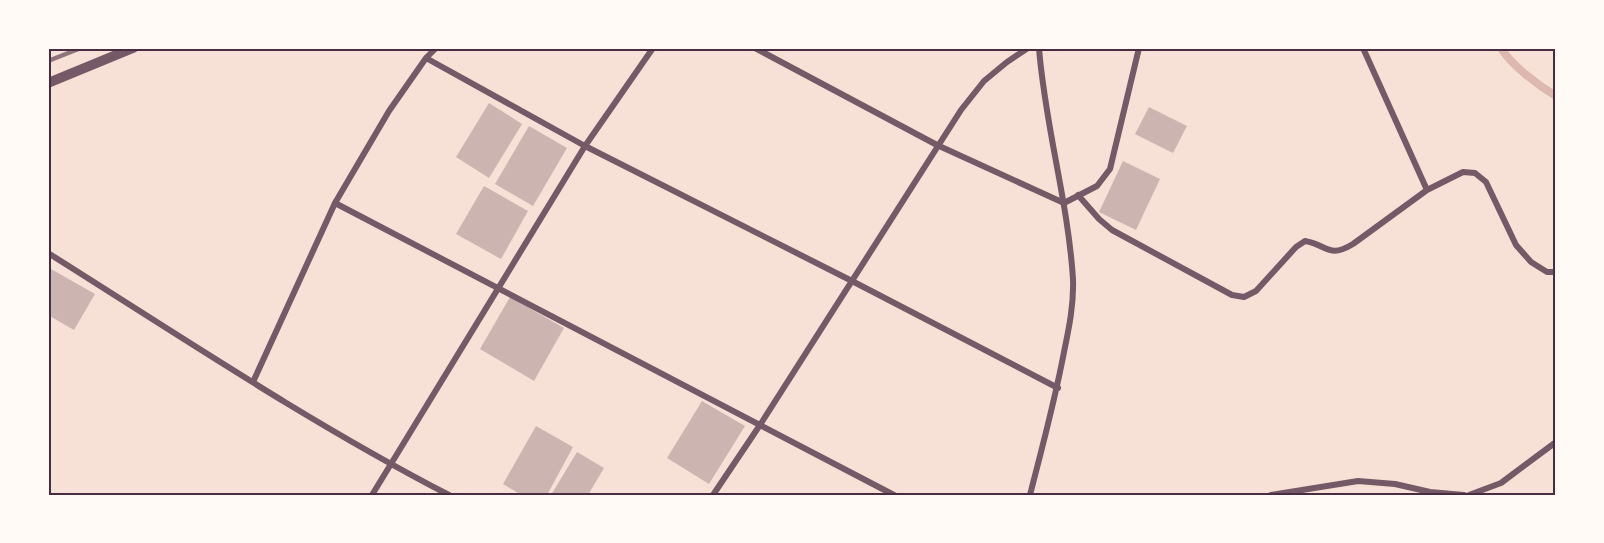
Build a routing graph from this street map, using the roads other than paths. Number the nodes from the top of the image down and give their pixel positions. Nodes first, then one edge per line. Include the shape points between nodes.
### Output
1 (133, 48) edge
2 (436, 48) edge
3 (653, 48) edge
4 (755, 48) edge
5 (1028, 48) edge
6 (1040, 48) edge
7 (1139, 48) edge
8 (1364, 48) edge
9 (426, 58) junction
10 (48, 83) edge
11 (937, 145) junction
12 (585, 146) junction
13 (1427, 190) junction
14 (1078, 195) junction
15 (1064, 202) junction
16 (335, 203) junction
17 (48, 253) edge
18 (1556, 272) edge
19 (852, 281) junction
20 (498, 287) junction
21 (253, 382) junction
22 (1058, 388) junction
23 (760, 425) junction
24 (1556, 442) edge
25 (391, 465) junction
26 (372, 495) edge
27 (448, 495) edge
28 (713, 495) edge
29 (894, 495) edge
30 (1030, 495) edge
31 (1271, 495) edge
32 (1466, 495) edge

1 - 10 street
2 - 9 street
3 - 12 street
4 - 11 street
5 - 11 street via 984,81
6 - 15 street via 1050,135
7 - 14 street via 1110,169 1096,186
8 - 13 street
9 - 12 street
9 - 16 street via 388,111
11 - 15 street
11 - 19 street
12 - 19 street
12 - 20 street
13 - 14 street via 1342,251 1305,241 1256,291 1244,297 1232,295 1112,230
13 - 18 street via 1463,172 1475,173 1486,182 1516,245 1531,262 1547,272
14 - 15 street
15 - 22 street via 1073,303
16 - 20 street
16 - 21 street
17 - 21 street
19 - 22 street
19 - 23 street
20 - 23 street
20 - 25 street
21 - 25 street
22 - 30 street
23 - 28 street
23 - 29 street
24 - 32 street via 1501,483
25 - 26 street
25 - 27 street
31 - 32 street via 1358,482

